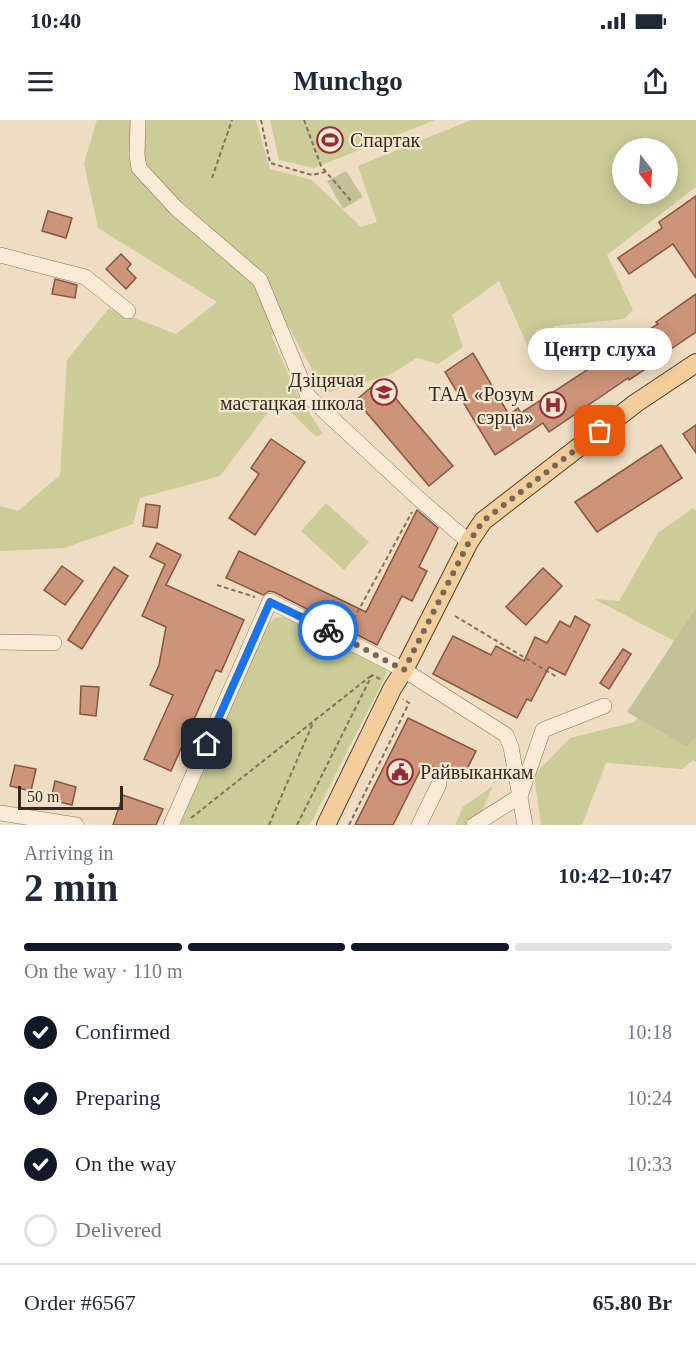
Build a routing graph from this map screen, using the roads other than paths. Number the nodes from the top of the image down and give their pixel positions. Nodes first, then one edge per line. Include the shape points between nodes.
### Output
1 (138, 120) edge
2 (0, 255) edge
3 (128, 311) dead end
4 (696, 363) edge
5 (469, 542) junction
6 (0, 642) edge
7 (54, 642) dead end
8 (404, 670) junction
9 (604, 706) dead end
10 (439, 784) dead end
11 (520, 796) junction
12 (0, 813) edge
13 (75, 825) edge
14 (171, 825) edge
15 (326, 825) edge
16 (419, 825) edge
17 (474, 825) edge
18 (525, 825) edge

1 - 5 street via 139,168 176,208 260,280 308,396
2 - 3 street via 85,277
4 - 5 main road via 536,479 483,521
5 - 8 main road
6 - 7 street
8 - 11 street via 506,735
8 - 14 street via 270,602
8 - 15 main road
9 - 11 street via 543,730
10 - 16 street
11 - 17 street
11 - 18 street
12 - 13 street

